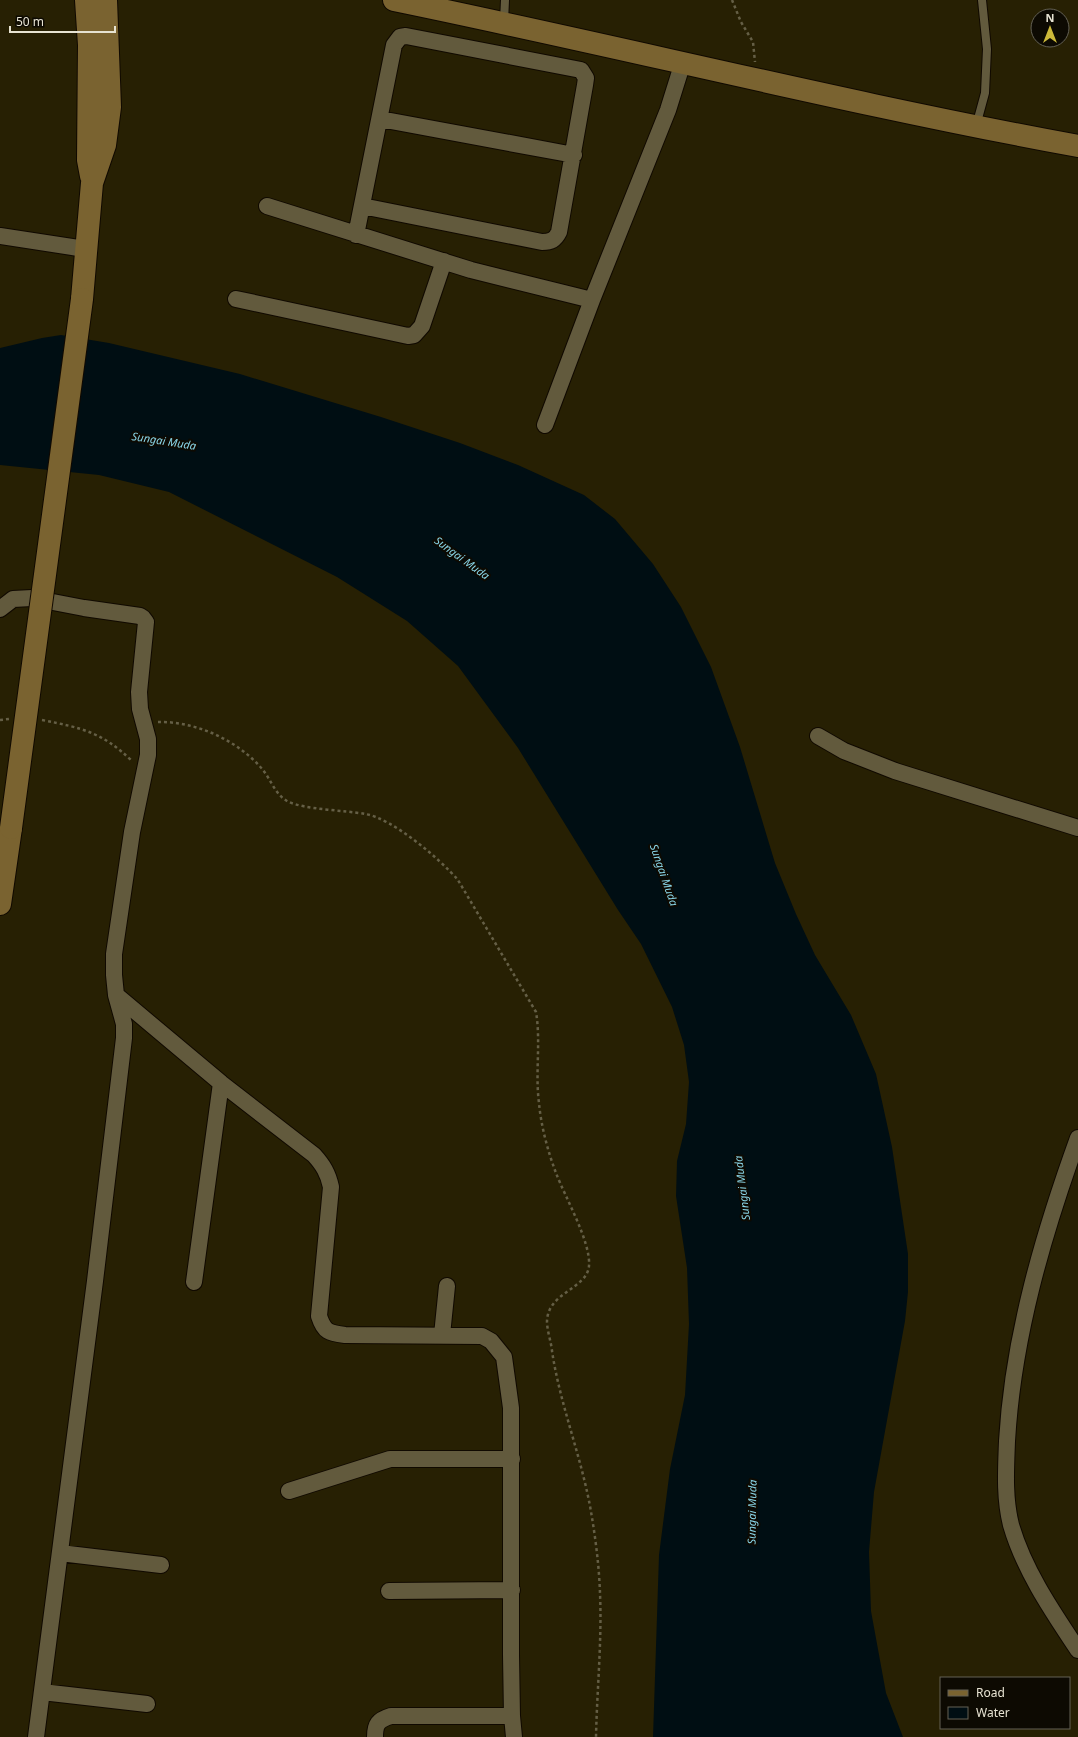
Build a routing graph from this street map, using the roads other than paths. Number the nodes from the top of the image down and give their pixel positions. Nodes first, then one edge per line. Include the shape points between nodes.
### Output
1 (86, 0) edge
2 (106, 0) edge
3 (394, 0) edge
4 (505, 0) edge
5 (982, 0) edge
6 (504, 23) junction
7 (682, 62) junction
8 (380, 119) junction
9 (975, 127) junction
10 (1078, 146) edge
11 (574, 155) junction
12 (92, 184) junction
13 (267, 206) dead end
14 (362, 206) junction
15 (356, 235) junction
16 (0, 236) edge
17 (85, 249) junction
18 (444, 261) junction
19 (236, 299) dead end
20 (592, 300) junction
21 (545, 425) dead end
22 (0, 609) edge
23 (818, 736) dead end
24 (1078, 828) edge
25 (0, 904) edge
26 (116, 995) junction
27 (221, 1082) junction
28 (1078, 1138) edge
29 (194, 1282) dead end
30 (447, 1286) dead end
31 (442, 1335) junction
32 (512, 1459) junction
33 (289, 1490) dead end
34 (60, 1552) junction
35 (161, 1565) dead end
36 (512, 1590) junction
37 (389, 1591) dead end
38 (1078, 1650) edge
39 (42, 1692) junction
40 (147, 1704) dead end
41 (512, 1716) junction
42 (36, 1737) edge
43 (375, 1737) edge
44 (514, 1737) edge

1 - 12 main road via 89,45 88,160
2 - 12 main road via 110,107 105,145
3 - 6 main road
4 - 6 lane
5 - 9 lane via 988,49 985,93
6 - 7 main road
7 - 9 main road
7 - 20 street via 668,110
8 - 11 street
8 - 11 street via 394,45 400,37 406,36 581,70 586,78
8 - 14 street
9 - 10 main road
11 - 14 street via 559,232 550,242
12 - 17 main road
13 - 15 street
14 - 15 street
15 - 18 street
16 - 17 street
17 - 25 main road, bridge via 82,299
18 - 19 street via 422,326 414,335 408,336
18 - 20 street
20 - 21 street
22 - 26 street via 13,599 32,598 144,618 146,622 139,692 140,708 148,739 148,755 132,832 114,954
23 - 24 street via 844,751 894,771
26 - 27 street
26 - 34 street via 124,1024 124,1038
27 - 29 street
27 - 31 street via 314,1155 329,1176 331,1187 319,1316 322,1326 330,1333 345,1335
28 - 38 street via 1055,1201 1033,1283 1015,1367 1005,1478 1008,1509 1023,1559
30 - 31 street
31 - 32 street via 482,1336 491,1341 504,1357 511,1408
32 - 33 street via 384,1460
32 - 36 street
34 - 35 street
34 - 39 street
36 - 37 street
36 - 41 street
39 - 40 street
39 - 42 street
41 - 43 street via 391,1716 381,1719 376,1726
41 - 44 street

